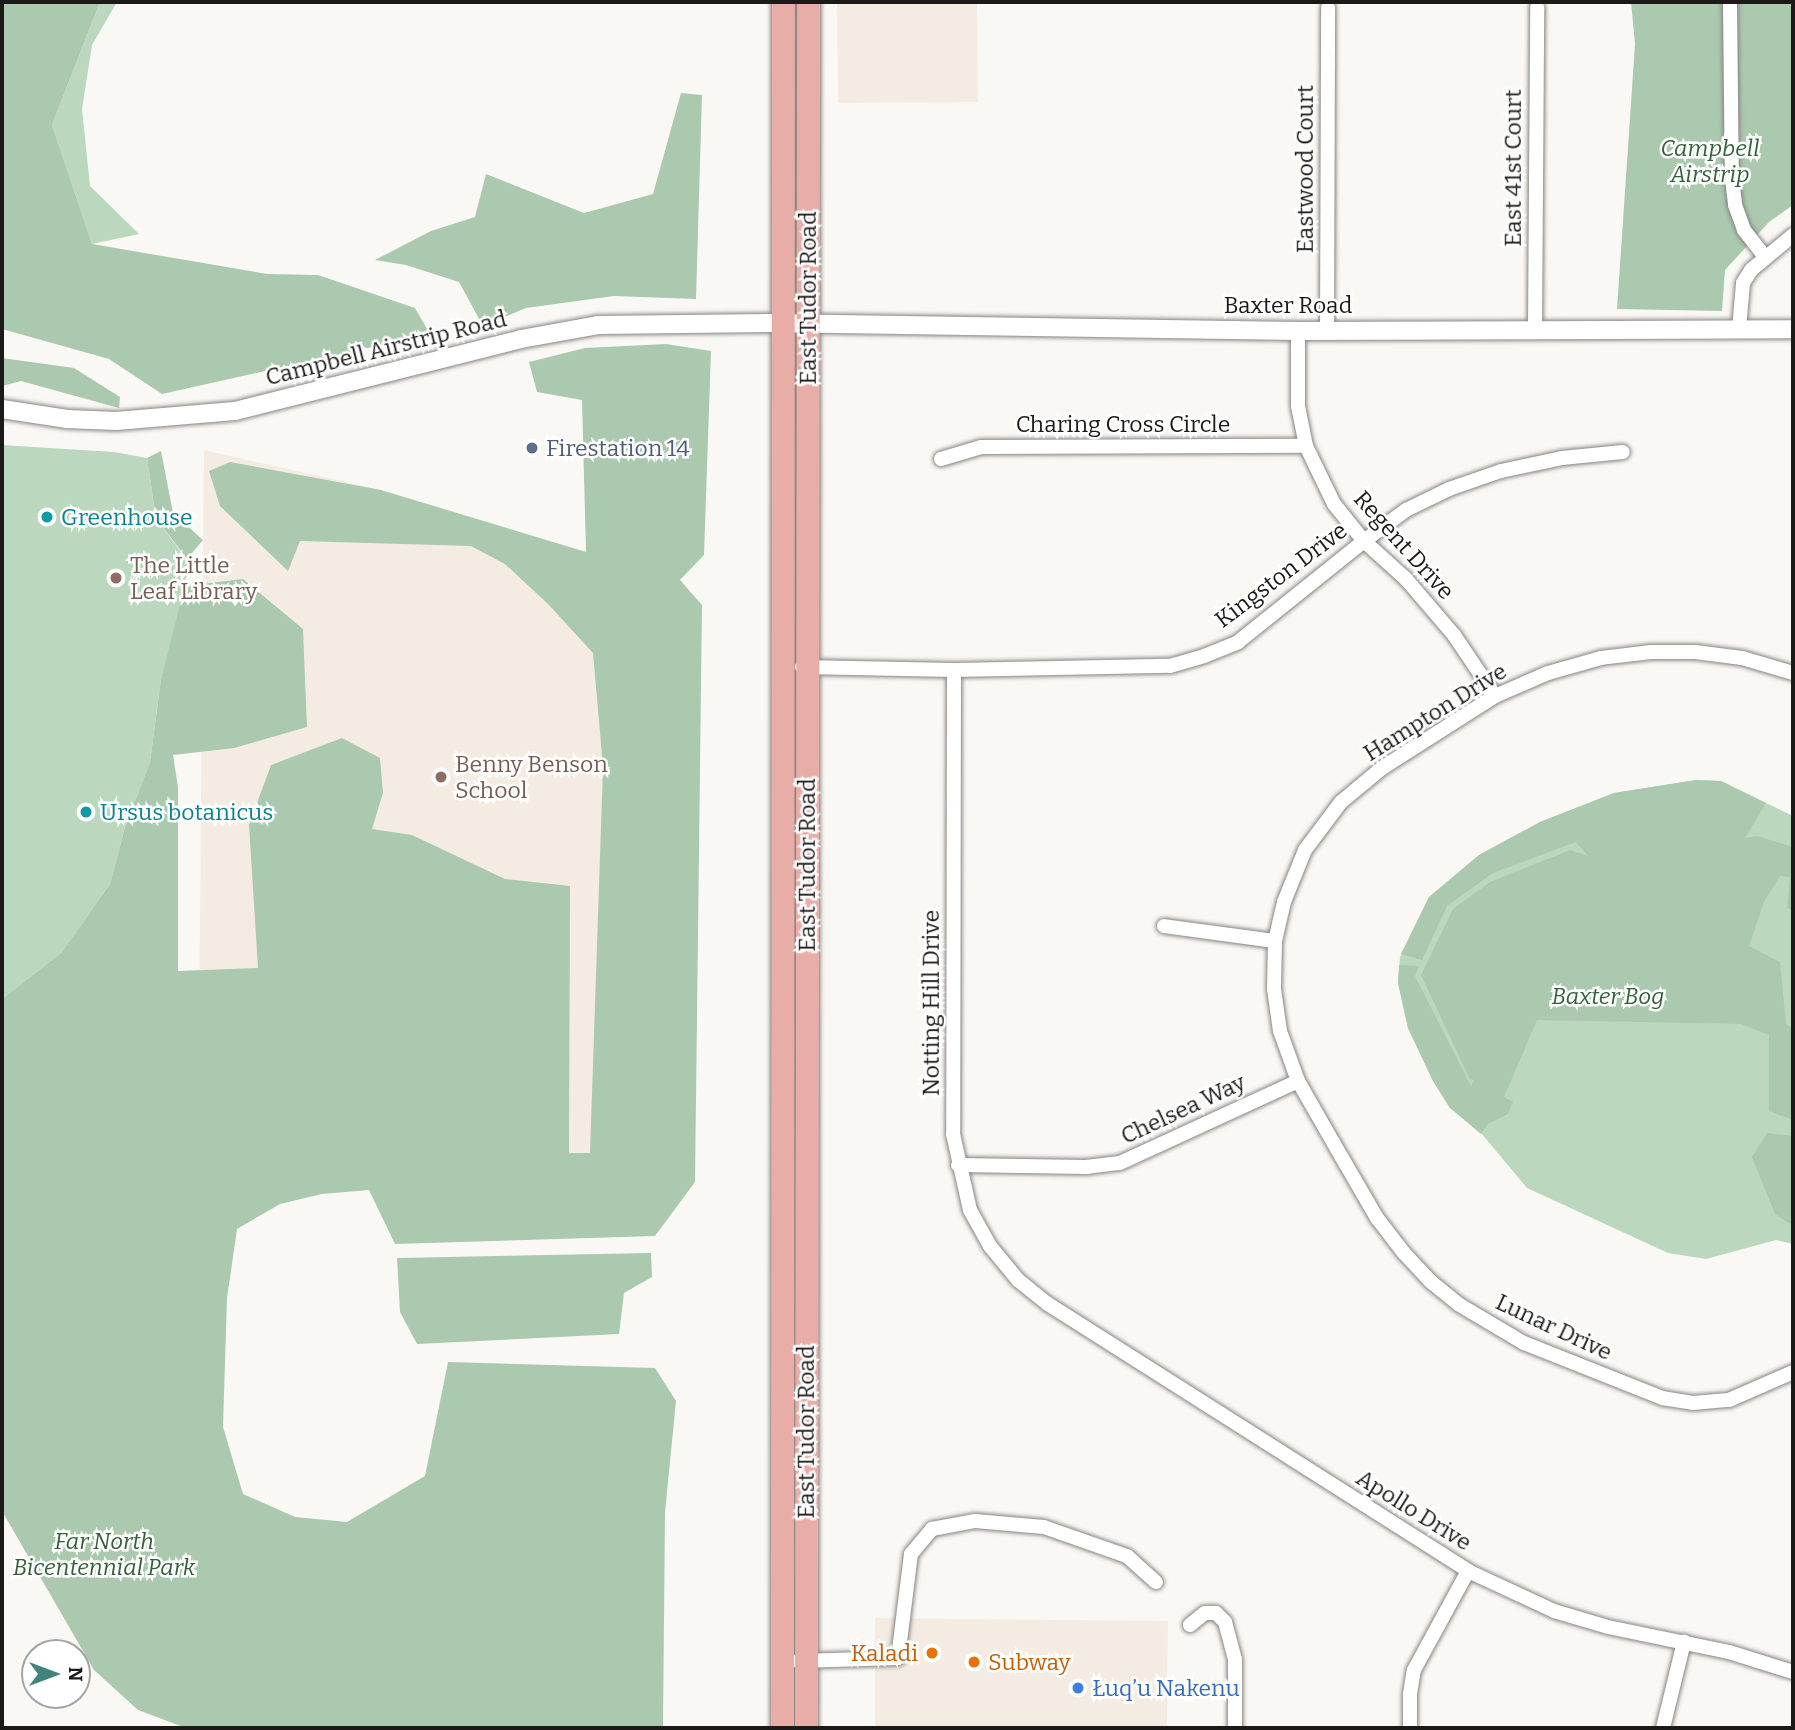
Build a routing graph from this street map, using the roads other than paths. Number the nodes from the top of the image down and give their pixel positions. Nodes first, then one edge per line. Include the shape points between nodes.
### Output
1 (783, 2) edge
2 (808, 2) edge
3 (1730, 2) edge
4 (1537, 7) dead end
5 (1328, 8) dead end
6 (1793, 235) edge
7 (1765, 257) junction
8 (782, 323) junction
9 (808, 324) junction
10 (1535, 329) junction
11 (1738, 329) junction
12 (1793, 329) edge
13 (1327, 330) junction
14 (1297, 331) junction
15 (2, 409) edge
16 (1306, 446) junction
17 (1623, 452) dead end
18 (941, 459) dead end
19 (1364, 541) junction
20 (783, 667) junction
21 (807, 667) junction
22 (954, 670) junction
23 (1793, 673) edge
24 (1495, 696) junction
25 (1164, 926) dead end
26 (1275, 941) junction
27 (1298, 1081) junction
28 (958, 1165) junction
29 (1048, 1304) joint
30 (1793, 1372) edge
31 (1468, 1571) junction
32 (1156, 1581) dead end
33 (1190, 1625) dead end
34 (1684, 1642) junction
35 (782, 1661) junction
36 (806, 1661) junction
37 (1793, 1672) edge
38 (782, 1728) edge
39 (806, 1728) edge
40 (1236, 1728) edge
41 (1410, 1728) edge
42 (1662, 1728) edge

1 - 8 main road, East Tudor Road
2 - 9 main road, East Tudor Road
3 - 7 street via 1735,205 1744,230
4 - 10 street, East 41st Court
5 - 13 street, Eastwood Court
6 - 7 street
7 - 11 street via 1743,283
8 - 9 street, Baxter Road
8 - 15 street, Campbell Airstrip Road via 652,323 569,329 235,411 178,418 91,421
8 - 20 main road, East Tudor Road
9 - 14 street, Baxter Road
9 - 21 main road, East Tudor Road
10 - 11 street, Baxter Road
10 - 13 street, Baxter Road
11 - 12 street, Baxter Road
13 - 14 street, Baxter Road
14 - 16 street, Regent Drive via 1298,406
16 - 18 street, Charing Cross Circle via 981,447
16 - 19 street, Regent Drive via 1335,504
17 - 19 street, Kingston Drive via 1501,471 1406,510
19 - 22 street, Kingston Drive via 1238,642 1204,656 1170,666
19 - 24 street, Regent Drive via 1406,579 1454,635
20 - 21 street, Kingston Drive
20 - 35 main road, East Tudor Road
21 - 22 street, Kingston Drive
21 - 36 main road, East Tudor Road
22 - 28 street, Notting Hill Drive via 953,1134
23 - 24 street, Hampton Drive via 1742,658 1651,652 1601,658 1548,673
24 - 26 street, Hampton Drive via 1382,768 1341,802 1305,850 1284,902
25 - 26 street
26 - 27 street, Lunar Drive via 1274,989 1280,1031
27 - 28 street, Chelsea Way via 1120,1163 1086,1167
27 - 30 street, Lunar Drive via 1377,1218 1404,1253 1430,1281 1486,1323 1524,1343 1672,1400 1729,1400
28 - 29 street, Notting Hill Drive via 970,1210 990,1246 1017,1280
29 - 31 street, Apollo Drive
31 - 34 street, Apollo Drive via 1554,1611
31 - 41 street via 1414,1670
32 - 36 street via 1127,1556 1044,1527 975,1521 932,1529 911,1553 898,1658
33 - 40 street via 1205,1613 1216,1613 1225,1622 1235,1659
34 - 37 street, Apollo Drive
34 - 42 street
35 - 36 street
35 - 38 main road, East Tudor Road
36 - 39 main road, East Tudor Road

